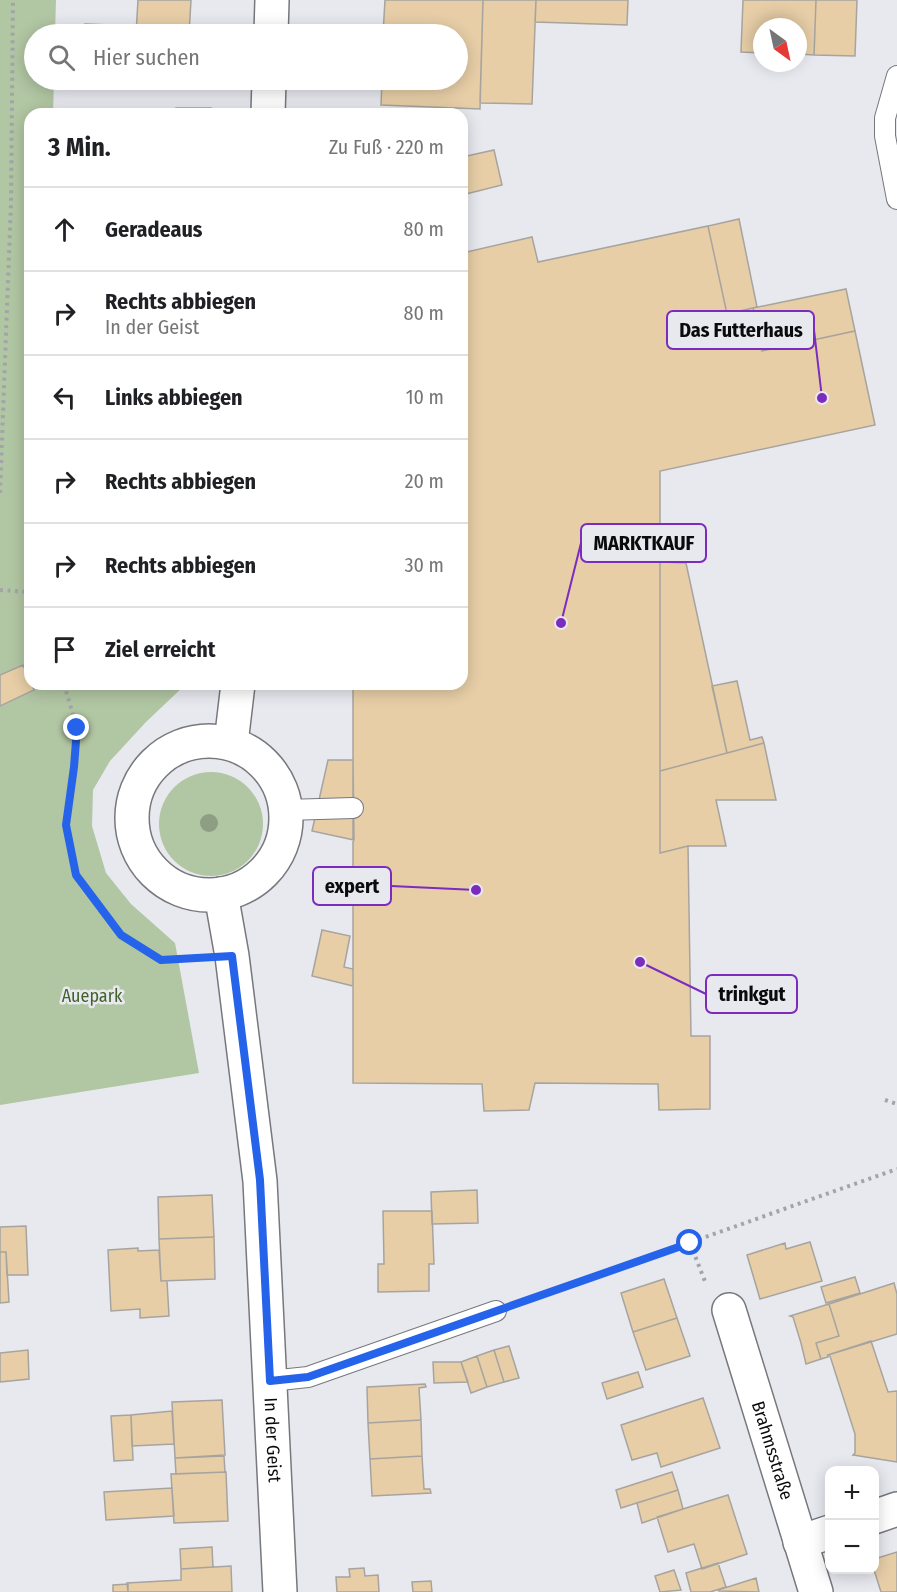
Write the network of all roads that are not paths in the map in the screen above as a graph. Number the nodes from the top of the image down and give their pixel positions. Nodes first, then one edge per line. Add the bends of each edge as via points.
1 (272, 0) edge
2 (271, 24) edge
3 (897, 76) edge
4 (269, 90) edge
5 (268, 108) edge
6 (897, 200) edge
7 (237, 690) edge
8 (231, 743) junction
9 (354, 808) dead end
10 (286, 810) junction
11 (221, 894) junction
12 (729, 1310) road end
13 (496, 1311) road end
14 (270, 1381) junction
15 (897, 1509) edge
16 (879, 1515) edge
17 (815, 1537) edge
18 (280, 1592) edge
19 (816, 1592) edge

1 - 2 main road
3 - 6 lane via 885,118 885,136
4 - 5 main road
7 - 8 main road
8 - 10 main road via 252,753 269,768 281,788
8 - 11 main road via 188,742 169,751 152,764 132,802 135,844 160,879 179,890
9 - 10 lane
10 - 11 main road via 285,833 277,855 263,874 244,887
11 - 14 main road, In der Geist via 260,1180
12 - 17 main road, Brahmsstraße
13 - 14 lane via 308,1377
14 - 18 main road, In der Geist
15 - 16 main road
17 - 19 main road, Brahmsstraße

